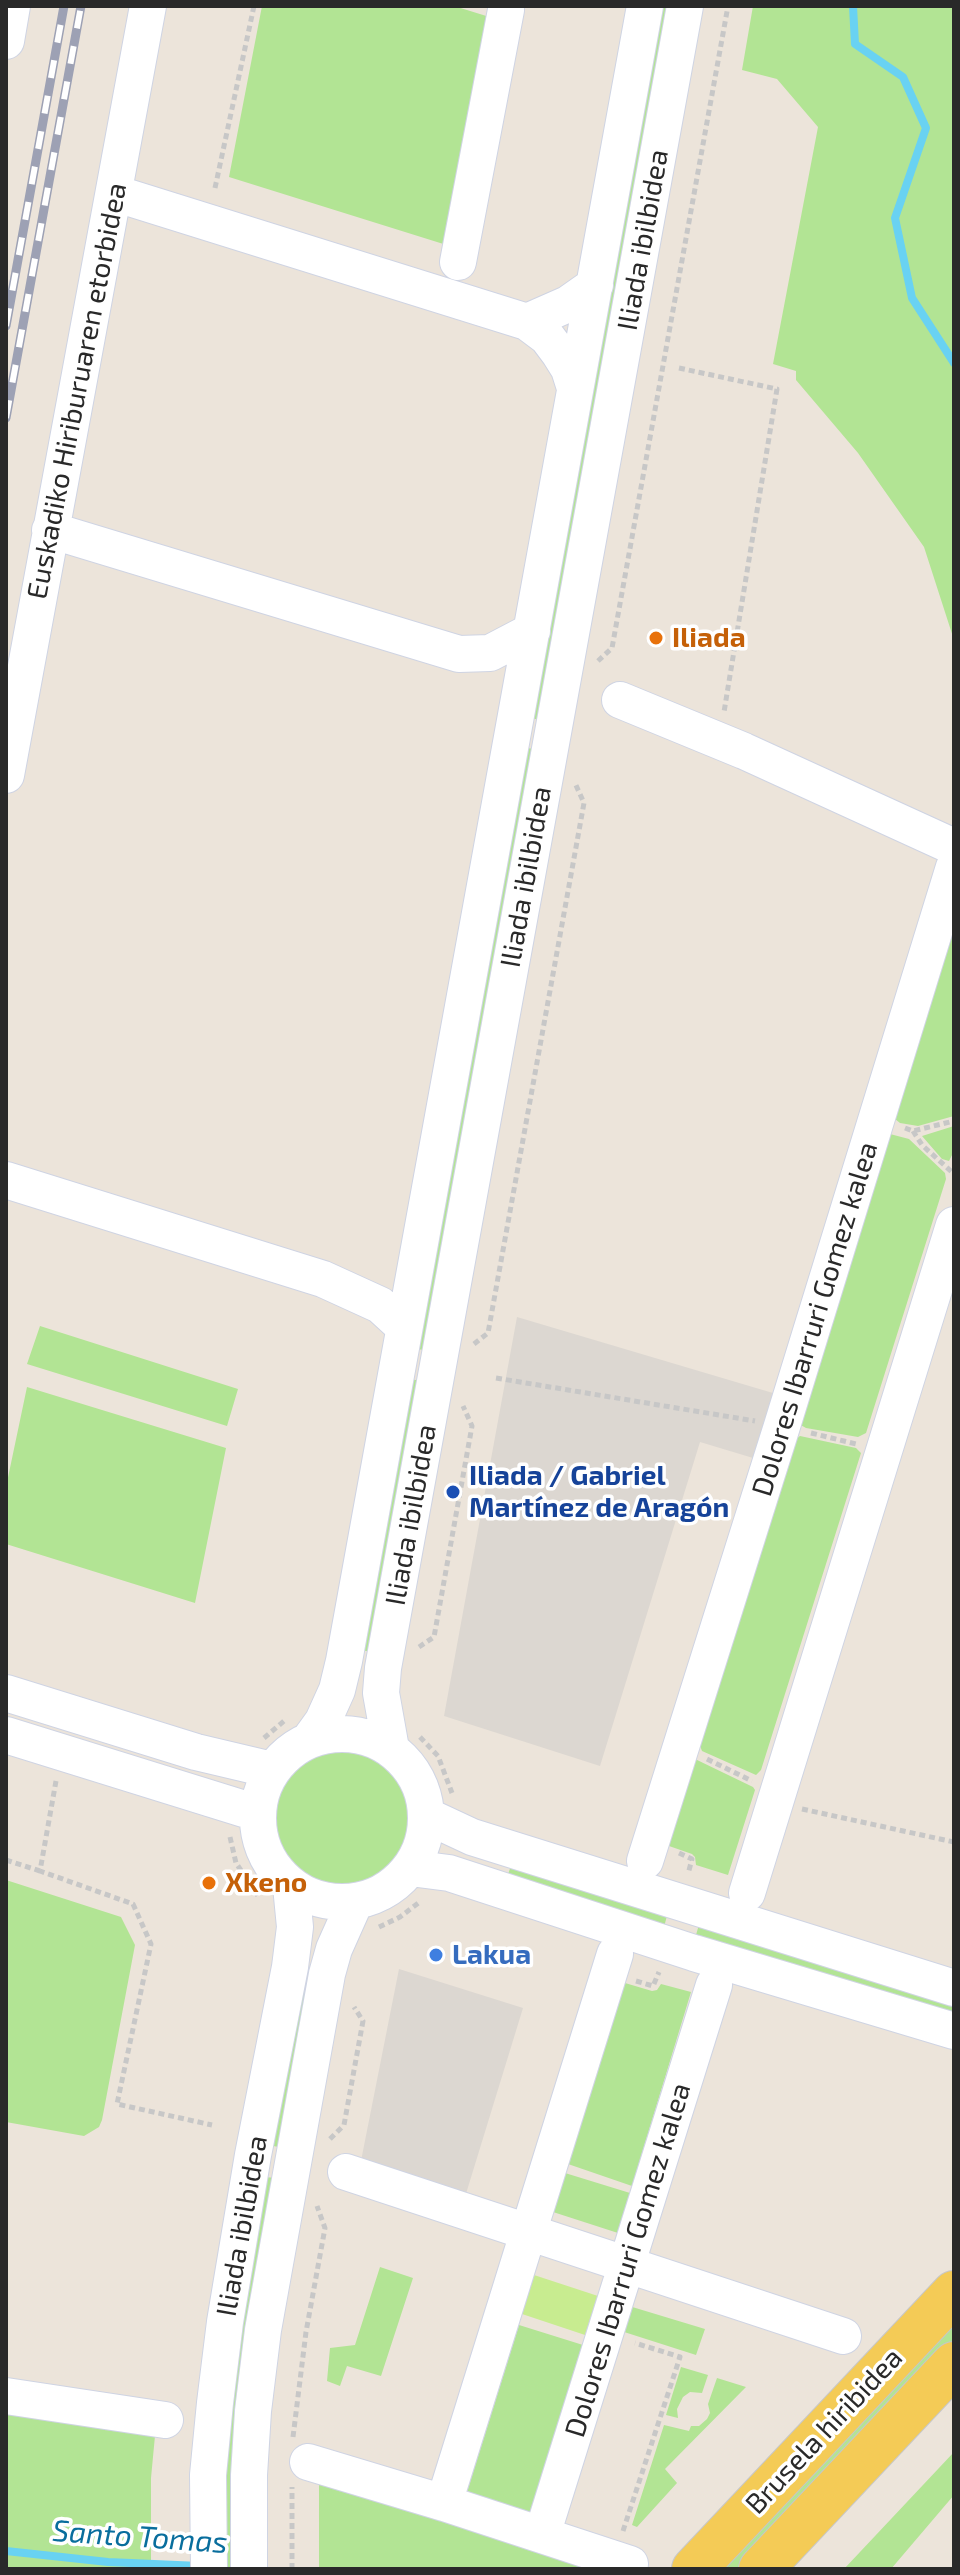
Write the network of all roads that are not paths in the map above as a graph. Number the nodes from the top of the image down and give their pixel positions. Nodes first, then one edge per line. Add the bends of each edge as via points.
1 (12, 6) edge
2 (148, 6) edge
3 (645, 6) edge
4 (685, 6) edge
5 (501, 7) edge
6 (6, 41) edge
7 (114, 193) junction
8 (458, 262) dead end
9 (595, 285) junction
10 (527, 322) junction
11 (575, 388) junction
12 (50, 530) junction
13 (532, 631) junction
14 (620, 700) dead end
15 (6, 775) edge
16 (954, 847) edge
17 (954, 867) edge
18 (6, 1180) edge
19 (954, 1225) edge
20 (404, 1327) junction
21 (6, 1693) edge
22 (6, 1735) edge
23 (310, 1739) junction
24 (403, 1741) junction
25 (272, 1770) junction
26 (257, 1813) junction
27 (442, 1823) junction
28 (645, 1861) dead end
29 (427, 1870) junction
30 (291, 1886) junction
31 (747, 1893) dead end
32 (367, 1914) junction
33 (615, 1954) dead end
34 (714, 1985) dead end
35 (954, 1988) edge
36 (954, 2031) edge
37 (346, 2172) dead end
38 (528, 2232) junction
39 (627, 2265) junction
40 (954, 2293) edge
41 (843, 2336) dead end
42 (954, 2364) edge
43 (6, 2396) edge
44 (165, 2420) dead end
45 (297, 2462) road end
46 (444, 2503) junction
47 (542, 2535) junction
48 (622, 2561) road end
49 (209, 2569) edge
50 (249, 2569) edge
51 (694, 2569) edge
52 (761, 2569) edge

1 - 6 street
2 - 7 street, Euskadiko Hiriburuaren etorbidea
3 - 9 street, Iliada ibilbidea
4 - 24 street, Iliada ibilbidea via 383,1668 381,1693
5 - 8 street
7 - 10 street
7 - 12 street, Euskadiko Hiriburuaren etorbidea
9 - 10 street
9 - 11 street, Iliada ibilbidea
10 - 11 street via 553,345
11 - 13 street, Iliada ibilbidea
12 - 13 street via 459,654 490,653
12 - 15 street, Euskadiko Hiriburuaren etorbidea
13 - 20 street, Iliada ibilbidea
14 - 16 street
17 - 28 street, Dolores Ibarruri Gomez kalea
18 - 20 street via 323,1279 380,1305
19 - 31 street
20 - 23 street, Iliada ibilbidea via 344,1661 337,1690
21 - 25 street
22 - 26 street
23 - 24 street via 360,1735
23 - 25 street
24 - 27 street via 406,1762
25 - 26 street
26 - 30 street via 265,1854
27 - 29 street via 422,1843
27 - 35 street
29 - 32 street via 386,1890
29 - 36 street
30 - 32 street
30 - 49 street, Iliada ibilbidea via 295,1927 290,1967 225,2322 208,2475
32 - 50 street, Iliada ibilbidea via 334,1949 327,1974 263,2330 249,2475
33 - 38 street
34 - 39 street, Dolores Ibarruri Gomez kalea
37 - 38 street
38 - 39 street
38 - 46 street
39 - 41 street
39 - 47 street, Dolores Ibarruri Gomez kalea
40 - 51 main road, Brusela hiribidea
42 - 52 main road, Brusela hiribidea
43 - 44 street
45 - 46 street
46 - 47 street
47 - 48 street

